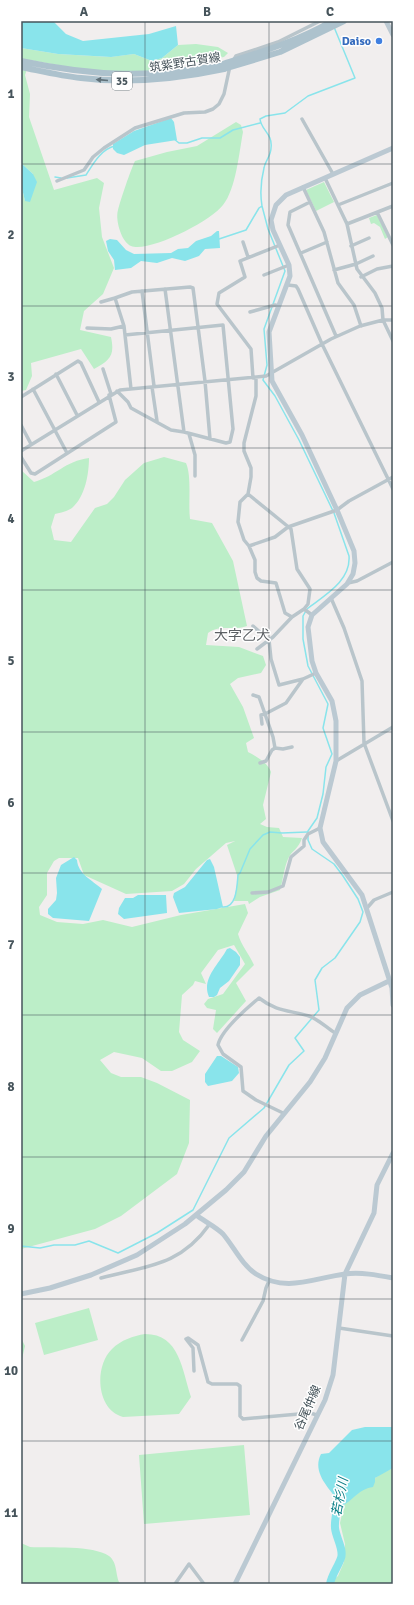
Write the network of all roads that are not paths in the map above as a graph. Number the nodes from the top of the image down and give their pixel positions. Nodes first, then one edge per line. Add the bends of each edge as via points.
1 (320, 21) edge
2 (332, 21) edge
3 (344, 21) edge
4 (386, 21) edge
5 (393, 34) edge
6 (21, 61) edge
7 (223, 66) junction
8 (21, 67) edge
9 (302, 119) dead end
10 (393, 148) edge
11 (333, 174) junction
12 (325, 178) junction
13 (57, 181) dead end
14 (393, 183) edge
15 (303, 187) junction
16 (310, 202) junction
17 (338, 204) junction
18 (393, 206) edge
19 (377, 212) junction
20 (347, 224) junction
21 (369, 238) dead end
22 (243, 242) dead end
23 (327, 242) junction
24 (280, 245) junction
25 (393, 245) edge
26 (351, 246) junction
27 (300, 253) junction
28 (374, 256) dead end
29 (248, 258) junction
30 (356, 264) junction
31 (289, 265) junction
32 (393, 266) edge
33 (334, 270) junction
34 (264, 275) dead end
35 (361, 277) junction
36 (288, 284) junction
37 (165, 289) junction
38 (142, 291) junction
39 (114, 298) junction
40 (101, 302) dead end
41 (278, 306) junction
42 (250, 312) dead end
43 (383, 320) junction
44 (393, 320) edge
45 (232, 324) junction
46 (223, 325) junction
47 (124, 326) junction
48 (361, 326) junction
49 (199, 327) junction
50 (87, 328) dead end
51 (170, 330) junction
52 (148, 332) junction
53 (125, 335) junction
54 (336, 336) junction
55 (393, 341) edge
56 (322, 344) junction
57 (103, 369) dead end
58 (271, 373) junction
59 (56, 374) junction
60 (228, 378) junction
61 (254, 378) junction
62 (205, 381) junction
63 (178, 384) junction
64 (153, 387) junction
65 (33, 389) junction
66 (131, 389) junction
67 (117, 391) junction
68 (110, 395) junction
69 (21, 396) edge
70 (99, 402) junction
71 (77, 416) junction
72 (157, 421) junction
73 (21, 425) edge
74 (54, 430) junction
75 (184, 432) junction
76 (189, 434) junction
77 (210, 439) junction
78 (31, 444) junction
79 (21, 451) edge
80 (67, 453) junction
81 (21, 457) edge
82 (196, 476) dead end
83 (393, 477) edge
84 (388, 480) junction
85 (393, 489) edge
86 (248, 494) junction
87 (335, 511) junction
88 (288, 527) junction
89 (249, 546) junction
90 (393, 562) edge
91 (347, 584) junction
92 (331, 598) junction
93 (307, 611) junction
94 (292, 617) junction
95 (253, 626) dead end
96 (269, 640) junction
97 (257, 649) dead end
98 (313, 674) junction
99 (303, 679) junction
100 (253, 695) dead end
101 (265, 714) junction
102 (262, 724) dead end
103 (393, 727) edge
104 (364, 744) junction
105 (292, 747) dead end
106 (275, 748) junction
107 (336, 761) junction
108 (260, 763) dead end
109 (393, 821) edge
110 (320, 828) junction
111 (393, 892) edge
112 (252, 893) dead end
113 (367, 908) junction
114 (391, 980) edge
115 (393, 1005) edge
116 (335, 1033) junction
117 (283, 1113) junction
118 (393, 1153) edge
119 (196, 1216) junction
120 (209, 1225) junction
121 (345, 1274) junction
122 (101, 1278) dead end
123 (393, 1278) edge
124 (270, 1281) junction
125 (21, 1294) edge
126 (339, 1328) junction
127 (393, 1336) edge
128 (242, 1340) dead end
129 (194, 1371) dead end
130 (318, 1414) junction
131 (175, 1584) edge
132 (204, 1584) edge
133 (235, 1584) edge

1 - 13 street via 278,42 236,56 231,64 224,94 213,109 184,113 135,128 93,157 84,170
2 - 7 main road, 筑紫野古賀線 / 35, bridge via 278,47
3 - 7 main road, 筑紫野古賀線 / 35, bridge via 280,52
4 - 5 street
6 - 7 main road, 筑紫野古賀線 / 35 via 80,72 109,74 163,74
7 -> 8 main road, 筑紫野古賀線 / 35 via 188,76 136,81 80,78
9 - 11 street
10 - 11 street
11 - 12 street
12 - 15 street
12 - 17 street
14 - 17 street
15 - 16 street
15 - 24 street via 286,195 276,205 271,220
16 - 23 street
16 - 27 street via 293,209 288,216 288,225
17 - 20 street
18 - 19 street
19 - 20 street
19 - 25 street
20 - 26 street
21 - 26 street
22 - 29 street
23 - 27 street
23 - 33 street
24 - 29 street
24 - 31 street
26 - 30 street
27 - 54 street
28 - 30 street
29 - 45 street via 240,261 245,276 219,293 217,304
30 - 33 street
30 - 35 street
31 - 34 street
31 - 36 street
32 - 35 street via 377,269
33 - 48 street via 338,283 354,305
35 - 43 street via 377,297
36 - 41 street
36 - 56 street via 298,289
37 - 38 street
37 - 49 street via 193,288
37 - 51 street
38 - 39 street
38 - 52 street
39 - 40 street
39 - 47 street
41 - 42 street
41 - 58 street via 269,332
43 - 44 street
43 - 48 street
43 - 55 street
45 - 46 street
45 - 61 street via 251,348
46 - 49 street
46 - 60 street
47 - 50 street via 111,329
47 - 53 street
48 - 54 street
49 - 51 street
49 - 62 street
51 - 52 street
51 - 63 street
52 - 53 street
52 - 64 street
53 - 66 street
54 - 56 street
56 - 58 street
56 - 84 street
57 - 68 street
58 - 61 street
58 - 87 street via 274,386 302,435
59 - 65 street
59 - 70 street via 78,361
59 - 71 street
60 - 61 street
60 - 62 street
60 - 77 street via 233,429 230,442
61 - 86 street via 256,396 244,443 244,451 251,468
62 - 63 street
62 - 77 street
63 - 64 street
63 - 75 street
64 - 66 street
64 - 72 street
65 - 69 street
65 - 74 street
66 - 67 street
67 - 68 street
67 - 72 street via 131,408
68 - 70 street
68 - 80 street via 116,422
70 - 71 street
71 - 74 street
72 - 75 street via 171,430
73 - 78 street
74 - 78 street
74 - 80 street
75 - 76 street
76 - 77 street
76 - 82 street via 196,455
78 - 79 street
80 - 81 street via 35,474 31,473
83 - 84 street
84 - 85 street
84 - 87 street via 348,501
86 - 88 street
86 - 89 street via 240,502 238,522 244,540
87 - 88 street
87 - 91 street via 354,551 353,574
88 - 89 street via 275,537
88 - 93 street via 293,536 298,569 310,589
89 - 94 street via 255,560 257,578 276,583 283,610
90 - 91 street
91 - 92 street
92 - 93 street
92 - 104 street via 362,682
93 - 94 street
93 - 98 street
94 - 96 street
95 - 96 street
96 - 97 street
96 - 99 street via 272,664 279,685
98 - 99 street
98 - 107 street via 328,692 335,711
99 - 101 street via 289,700
100 - 101 street via 259,698
101 - 102 street via 261,715
101 - 106 street
103 - 104 street
104 - 107 street
104 - 109 street
105 - 106 street
106 - 108 street via 266,761
107 - 110 street
110 - 112 street via 308,834 304,846 291,857 283,886 268,892
110 - 113 street via 323,842 356,886
111 - 113 street via 374,900
113 - 114 street
114 - 115 street
114 - 116 street via 353,1001
116 - 117 street via 321,1065
116 - 117 street via 310,1016 293,1014 268,1005 259,998 247,1007 220,1038 220,1050 241,1067 243,1091
117 - 119 street via 244,1172
118 - 121 street, 谷尾仲線 via 377,1185 374,1213
119 - 120 street
119 - 125 street via 137,1255 91,1275
120 - 122 street via 199,1240 179,1255 158,1264
120 - 124 street via 222,1233 255,1273
121 - 123 street
121 - 124 street via 298,1284
121 - 126 street, 谷尾仲線
124 - 128 street via 263,1301
126 - 127 street
126 - 130 street, 谷尾仲線 via 333,1375
129 - 130 street via 193,1348 186,1338 198,1344 208,1382 240,1386 240,1416 243,1418
130 - 133 street, 谷尾仲線
131 - 132 street via 189,1564

